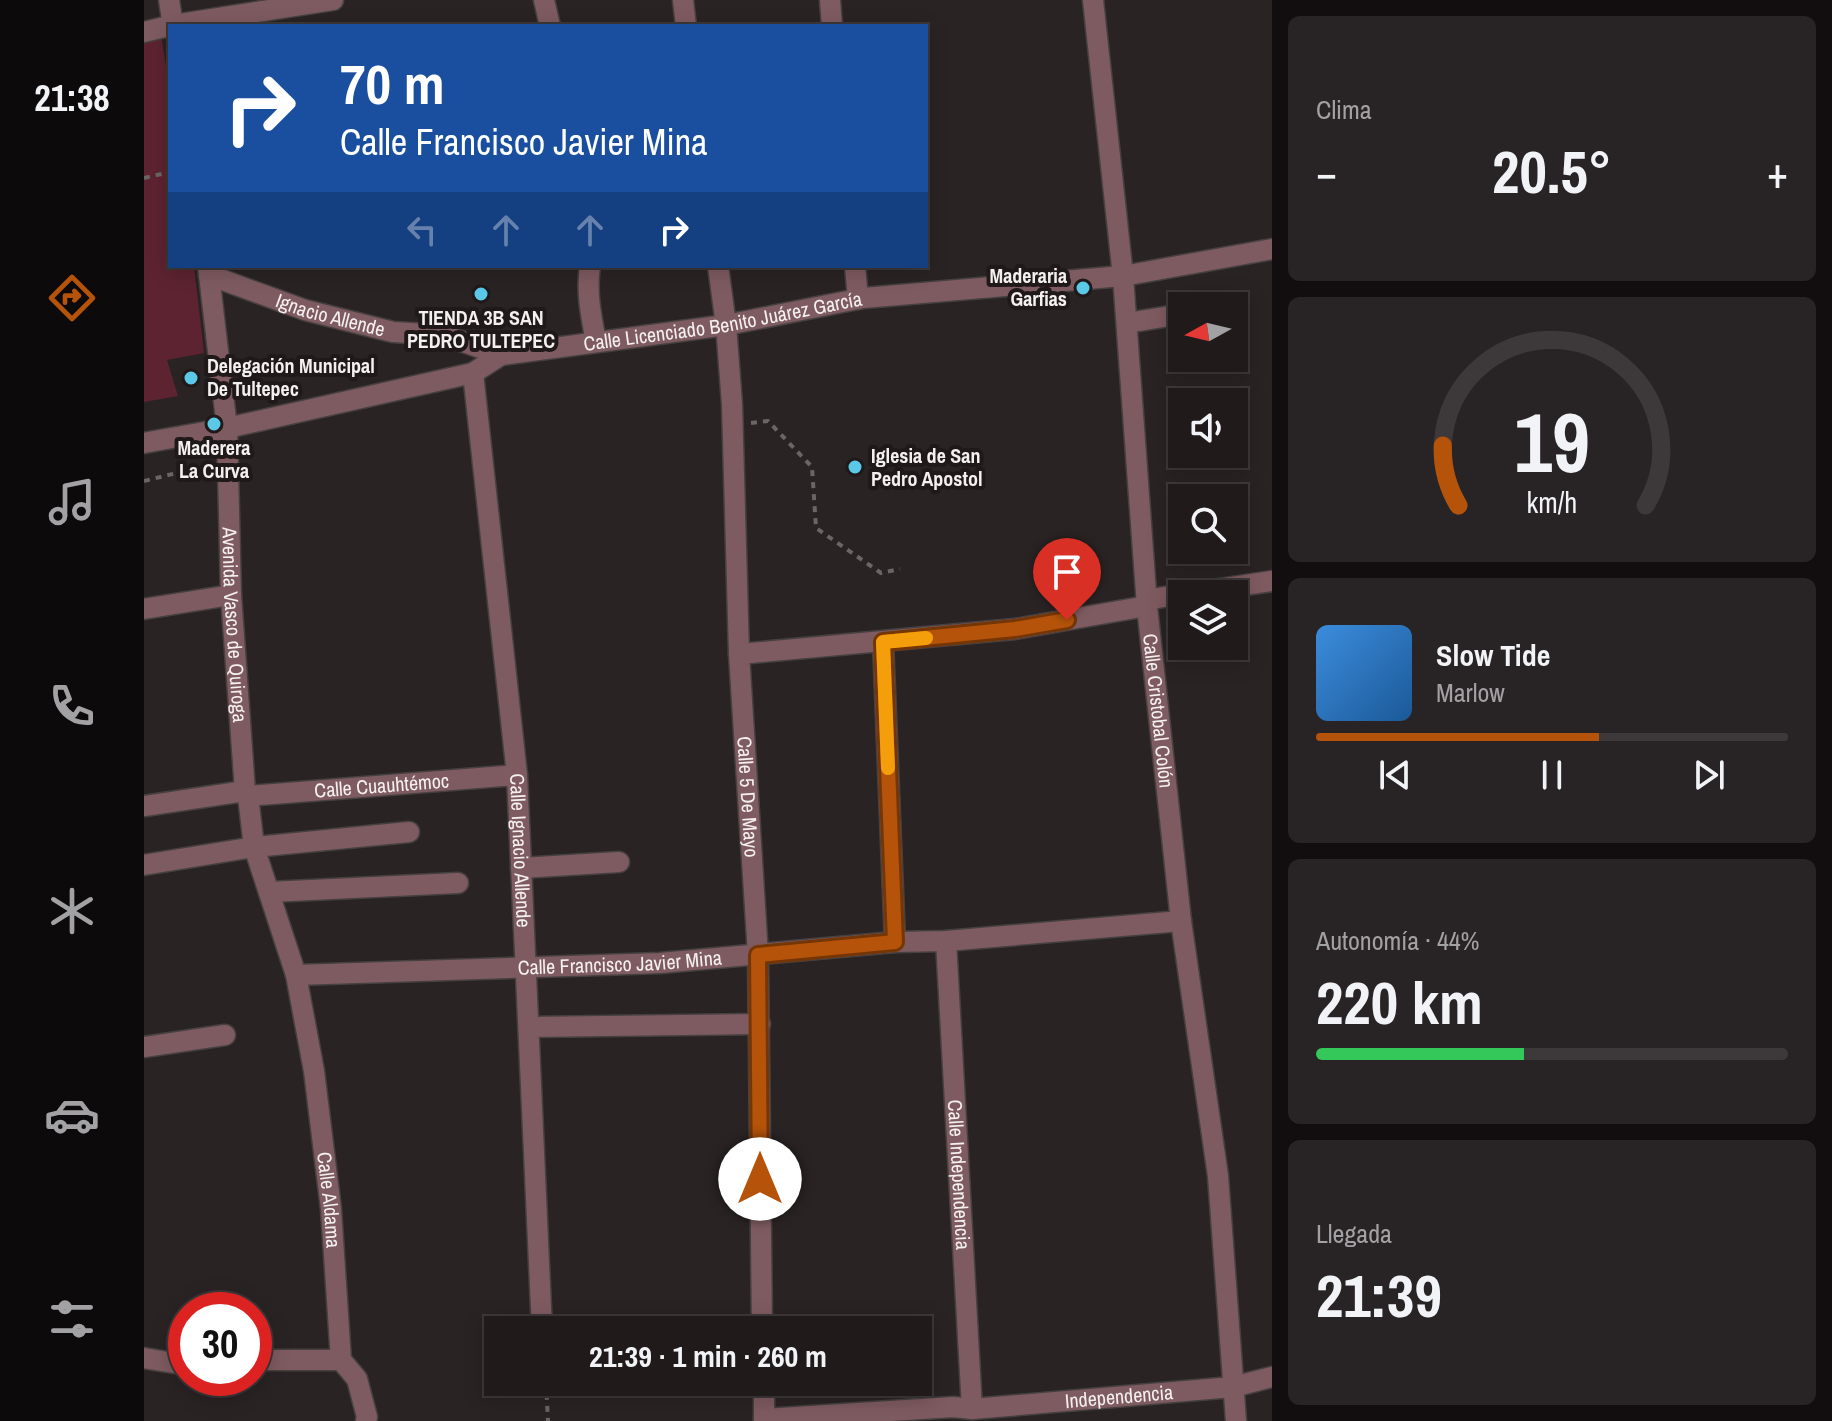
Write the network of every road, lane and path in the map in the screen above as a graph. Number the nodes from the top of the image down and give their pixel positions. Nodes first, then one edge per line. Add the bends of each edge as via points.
1 (169, 0) edge
2 (333, 0) edge
3 (544, 0) edge
4 (683, 0) edge
5 (830, 0) edge
6 (1093, 0) edge
7 (173, 24) edge
8 (185, 24) edge
9 (550, 24) edge
10 (686, 24) edge
11 (832, 24) edge
12 (168, 27) edge
13 (144, 32) edge
14 (168, 172) edge
15 (144, 178) edge
16 (1272, 249) edge
17 (589, 268) edge
18 (718, 268) edge
19 (855, 268) edge
20 (209, 270) edge
21 (1123, 276) junction
22 (858, 299) junction
23 (1168, 316) edge
24 (1127, 323) junction
25 (726, 325) junction
26 (596, 342) junction
27 (501, 355) junction
28 (473, 373) junction
29 (732, 424) junction
30 (227, 428) junction
31 (144, 443) edge
32 (201, 467) dead end
33 (144, 481) edge
34 (900, 569) dead end
35 (1272, 581) edge
36 (1248, 585) edge
37 (231, 595) junction
38 (1168, 598) edge
39 (1146, 603) junction
40 (144, 609) edge
41 (883, 642) junction
42 (739, 654) junction
43 (517, 775) junction
44 (247, 793) junction
45 (144, 806) edge
46 (409, 832) dead end
47 (254, 847) junction
48 (619, 862) dead end
49 (144, 865) edge
50 (521, 868) junction
51 (458, 883) dead end
52 (269, 892) junction
53 (1181, 921) junction
54 (946, 941) junction
55 (895, 942) junction
56 (758, 955) junction
57 (525, 969) junction
58 (296, 975) junction
59 (760, 1024) junction
60 (529, 1027) junction
61 (225, 1035) dead end
62 (144, 1047) edge
63 (541, 1316) edge
64 (762, 1316) edge
65 (144, 1358) edge
66 (272, 1360) edge
67 (341, 1360) junction
68 (168, 1362) edge
69 (1272, 1377) edge
70 (1233, 1387) junction
71 (547, 1396) edge
72 (764, 1396) edge
73 (960, 1412) edge
74 (764, 1420) edge
75 (366, 1421) edge
76 (548, 1421) edge
77 (1236, 1421) edge

1 - 7 street
2 - 8 street
3 - 9 street
4 - 10 street
5 - 11 street
6 - 21 street, Calle Cristobal Colón
12 - 13 street
14 - 15 path
16 - 21 street, Calle Licenciado Benito Juárez García
17 - 26 street
18 - 25 street, Calle 5 De Mayo
19 - 22 street
20 - 27 street, Ignacio Allende via 305,310 393,332 443,335
20 - 30 street, Avenida Vasco de Quiroga
21 - 22 street, Calle Licenciado Benito Juárez García
21 - 24 street, Calle Cristobal Colón
22 - 25 street, Calle Licenciado Benito Juárez García
23 - 24 street
24 - 39 street, Calle Cristobal Colón
25 - 26 street, Calle Licenciado Benito Juárez García
25 - 29 street, Calle 5 De Mayo
26 - 27 street, Calle Licenciado Benito Juárez García
27 - 28 street, Calle Licenciado Benito Juárez García
28 - 30 street, Calle Licenciado Benito Juárez García
28 - 43 street, Calle Ignacio Allende
29 - 34 path via 768,421 812,467 816,528 881,573
29 - 42 street, Calle 5 De Mayo
30 - 31 street, Calle Licenciado Benito Juárez García
30 - 37 street, Avenida Vasco de Quiroga
32 - 33 path
35 - 36 street
37 - 40 street
37 - 44 street, Avenida Vasco de Quiroga
38 - 39 street
39 - 41 street via 1015,629
39 - 53 street, Calle Cristobal Colón
41 - 42 street
41 - 55 street
42 - 56 street, Calle 5 De Mayo
43 - 44 street, Calle Cuauhtémoc
43 - 50 street, Calle Ignacio Allende
44 - 45 street
44 - 47 street, Avenida Vasco de Quiroga
46 - 47 street
47 - 49 street
47 - 52 street, Avenida Vasco de Quiroga
48 - 50 street
50 - 57 street, Calle Ignacio Allende
51 - 52 street
52 - 58 street, Avenida Vasco de Quiroga
53 - 54 street, Calle Francisco Javier Mina
53 - 70 street, Calle Cristobal Colón via 1218,1176
54 - 55 street, Calle Francisco Javier Mina
54 - 73 street, Calle Independencia
55 - 56 street, Calle Francisco Javier Mina
56 - 57 street, Calle Francisco Javier Mina
56 - 59 street, Calle 5 De Mayo
57 - 58 street, Calle Francisco Javier Mina
57 - 60 street, Calle Ignacio Allende
58 - 67 street, Calle Aldama via 331,1209
59 - 60 street
59 - 64 street, Calle 5 De Mayo
60 - 63 street, Calle Ignacio Allende
61 - 62 street
65 - 68 street
66 - 67 street
67 - 75 street, Calle Aldama via 357,1379
69 - 70 street, Independencia
70 - 73 street, Independencia
70 - 77 street, Calle Cristobal Colón
71 - 76 path
72 - 74 street
73 - 74 street, Independencia

